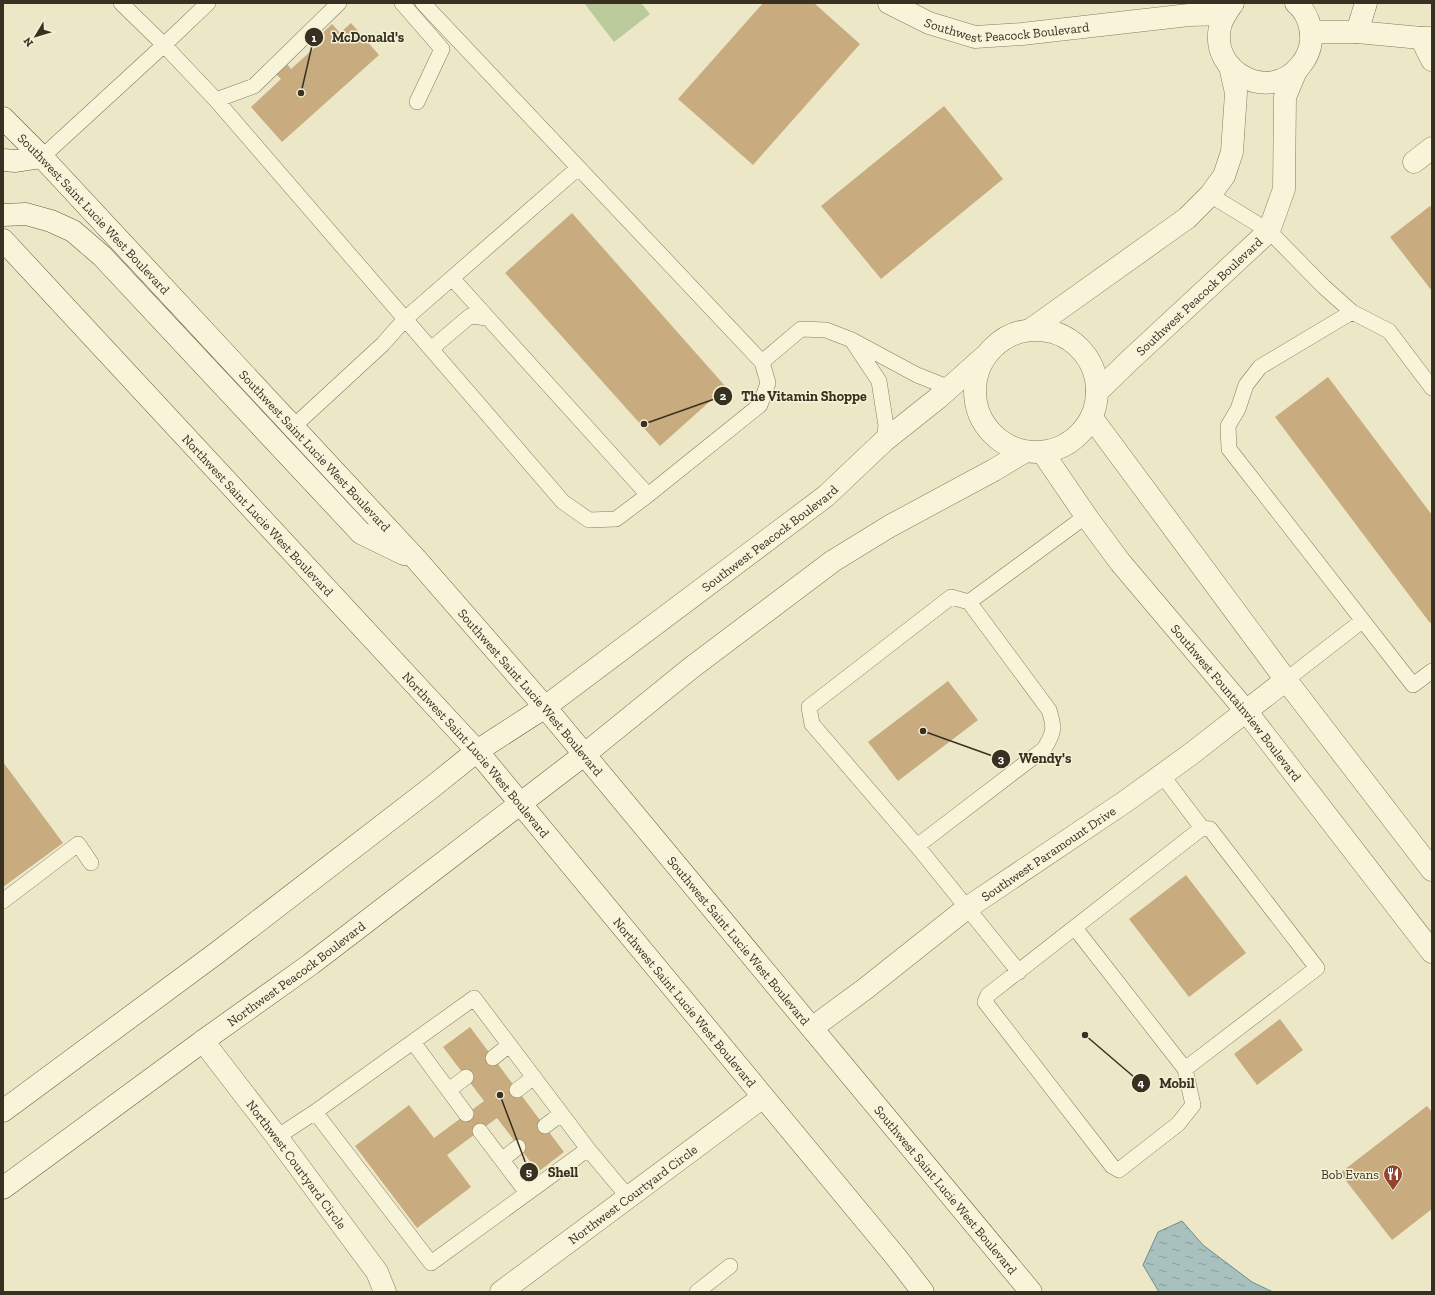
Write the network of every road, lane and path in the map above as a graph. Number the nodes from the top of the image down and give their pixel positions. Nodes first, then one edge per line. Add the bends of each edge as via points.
1 (121, 3) edge
2 (208, 3) edge
3 (339, 3) edge
4 (402, 3) edge
5 (423, 3) edge
6 (889, 3) edge
7 (1296, 3) edge
8 (1366, 3) edge
9 (1229, 9) edge
10 (1311, 32) junction
11 (1357, 32) junction
12 (1427, 38) edge
13 (164, 45) junction
14 (1432, 60) edge
15 (1230, 66) junction
16 (1296, 71) junction
17 (216, 100) junction
18 (417, 102) dead end
19 (3, 118) edge
20 (1432, 148) edge
21 (42, 157) junction
22 (3, 160) edge
23 (1414, 162) dead end
24 (578, 168) junction
25 (1210, 195) junction
26 (3, 216) edge
27 (1269, 231) junction
28 (3, 240) edge
29 (452, 278) junction
30 (1352, 312) junction
31 (488, 318) junction
32 (405, 319) junction
33 (1030, 330) junction
34 (852, 340) junction
35 (431, 349) junction
36 (984, 357) junction
37 (762, 362) junction
38 (950, 388) junction
39 (1432, 388) edge
40 (1097, 392) junction
41 (1092, 418) junction
42 (293, 427) junction
43 (884, 442) junction
44 (1034, 452) junction
45 (648, 494) junction
46 (1086, 516) junction
47 (416, 559) junction
48 (969, 602) junction
49 (1362, 621) junction
50 (1432, 671) edge
51 (1286, 680) junction
52 (545, 707) junction
53 (1246, 711) junction
54 (477, 751) junction
55 (585, 754) junction
56 (1162, 775) junction
57 (520, 803) junction
58 (1202, 828) junction
59 (917, 846) junction
60 (91, 863) dead end
61 (1432, 870) edge
62 (3, 901) edge
63 (967, 908) junction
64 (1075, 928) junction
65 (1432, 952) edge
66 (1019, 972) junction
67 (812, 1028) junction
68 (203, 1041) junction
69 (413, 1042) junction
70 (509, 1045) junction
71 (493, 1058) dead end
72 (1185, 1069) junction
73 (466, 1077) dead end
74 (534, 1077) junction
75 (449, 1090) junction
76 (517, 1090) dead end
77 (763, 1097) junction
78 (3, 1110) edge
79 (315, 1112) junction
80 (466, 1114) dead end
81 (561, 1114) junction
82 (545, 1126) dead end
83 (480, 1131) dead end
84 (277, 1137) junction
85 (518, 1147) dead end
86 (588, 1149) junction
87 (502, 1160) junction
88 (3, 1188) edge
89 (527, 1193) junction
90 (628, 1197) junction
91 (730, 1266) dead end
92 (386, 1292) edge
93 (501, 1292) edge
94 (697, 1292) edge
95 (923, 1292) edge
96 (1031, 1292) edge

1 - 13 lane
2 - 13 lane
3 - 17 lane via 254,86
4 - 18 lane via 442,49
5 - 24 lane
6 - 9 street, Southwest Peacock Boulevard via 929,23 975,37 1022,34
7 - 10 street via 1307,18
8 - 11 street
9 - 15 street via 1220,27 1219,41
10 - 11 street
10 - 16 street via 1306,60
11 - 12 street
12 - 14 street
13 - 17 lane
13 - 21 lane
15 - 16 street via 1241,76 1254,82 1284,80
15 - 25 street via 1236,93 1232,152 1224,176
16 - 27 street, Southwest Peacock Boulevard via 1285,97 1284,189
17 - 32 lane
19 - 21 street, Southwest Saint Lucie West Boulevard
20 - 23 street
21 - 22 street
21 - 42 street, Southwest Saint Lucie West Boulevard
24 - 29 lane
24 - 37 lane
25 - 27 lane
25 - 33 street via 1187,218
26 - 47 street via 26,214 73,231 102,256 361,533
27 - 30 lane
27 - 40 street, Southwest Peacock Boulevard
28 - 54 street, Northwest Saint Lucie West Boulevard
29 - 31 lane
29 - 32 lane
30 - 39 lane via 1389,331
30 - 49 lane via 1260,367 1246,385 1238,409 1228,426 1229,449
31 - 35 lane via 470,316
31 - 45 lane
32 - 35 lane
32 - 42 lane via 383,344
33 - 36 street via 1012,334 996,343
33 - 40 street via 1051,332 1074,344 1084,354 1094,372
34 - 37 lane via 826,330 801,329
34 - 38 lane via 917,375
34 - 43 lane via 879,381 886,426
35 - 45 lane via 563,502 589,520 616,518
36 - 38 street, Southwest Peacock Boulevard
36 - 44 street via 976,375 974,396 979,415 990,432 1005,445
37 - 45 lane via 768,383 760,405
38 - 43 street, Southwest Peacock Boulevard
40 - 41 street
41 - 44 street via 1080,435 1063,447
41 - 51 street
42 - 47 street, Southwest Saint Lucie West Boulevard
43 - 52 street, Southwest Peacock Boulevard via 826,496
44 - 46 street, Southwest Fountainview Boulevard
44 - 55 street via 994,470 890,526 834,561 691,668
46 - 48 lane
46 - 53 street, Southwest Fountainview Boulevard via 1120,562
47 - 52 street, Southwest Saint Lucie West Boulevard
48 - 59 lane via 1049,710 1054,724 1052,737 1044,749
48 - 59 lane via 951,598 809,707 812,724
49 - 50 lane via 1413,685
49 - 51 lane
51 - 53 street, Southwest Paramount Drive
51 - 61 street
52 - 54 street
52 - 55 street, Southwest Saint Lucie West Boulevard
53 - 56 street, Southwest Paramount Drive
53 - 65 street, Southwest Fountainview Boulevard
54 - 57 street, Northwest Saint Lucie West Boulevard
54 - 78 street via 218,952
55 - 57 street, Northwest Peacock Boulevard
55 - 67 street, Southwest Saint Lucie West Boulevard
56 - 58 lane
56 - 63 street, Southwest Paramount Drive
57 - 68 street, Northwest Peacock Boulevard via 311,964
57 - 77 street, Northwest Saint Lucie West Boulevard
58 - 64 lane
58 - 72 lane via 1210,829 1317,968
59 - 63 lane
60 - 62 lane via 78,844
63 - 66 lane
63 - 67 street, Southwest Paramount Drive via 866,989
64 - 66 lane
64 - 72 lane
66 - 72 lane via 988,995 985,1002 1112,1166 1119,1170 1178,1124 1193,1105
67 - 96 street, Southwest Saint Lucie West Boulevard
68 - 84 street, Northwest Courtyard Circle
68 - 88 street, Northwest Peacock Boulevard
69 - 70 lane via 474,998
69 - 75 lane
69 - 79 lane
70 - 71 lane
70 - 74 lane
73 - 75 lane
74 - 76 lane
74 - 81 lane
75 - 80 lane
77 - 90 street, Northwest Courtyard Circle
77 - 95 street, Northwest Saint Lucie West Boulevard
79 - 84 lane
79 - 89 lane via 431,1264
81 - 82 lane
81 - 86 lane
83 - 87 lane
84 - 92 street, Northwest Courtyard Circle via 377,1272
85 - 87 lane
86 - 89 lane
86 - 90 lane
87 - 89 lane
90 - 93 street, Northwest Courtyard Circle
91 - 94 lane

